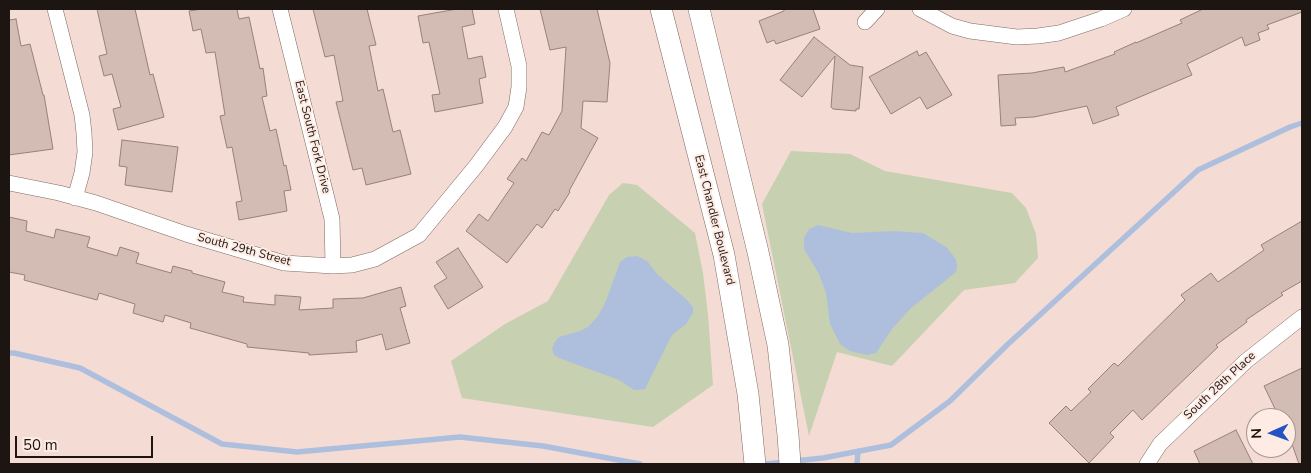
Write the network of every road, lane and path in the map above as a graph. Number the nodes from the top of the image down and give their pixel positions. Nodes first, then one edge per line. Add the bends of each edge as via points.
1 (55, 9) edge
2 (280, 9) edge
3 (506, 9) edge
4 (661, 9) edge
5 (698, 9) edge
6 (877, 9) edge
7 (920, 9) edge
8 (1122, 9) edge
9 (865, 22) dead end
10 (9, 183) edge
11 (75, 198) junction
12 (333, 266) junction
13 (1302, 318) edge
14 (1150, 463) edge
15 (755, 464) edge
16 (790, 464) edge

1 - 11 street via 84,133 85,152
2 - 12 street, East South Fork Drive via 332,219
3 - 12 street, South 29th Street via 519,66 519,88 516,107 505,127 419,235 375,259
4 - 15 main road, East Chandler Boulevard via 724,255 744,368
5 - 16 main road via 778,345
6 - 9 street
7 - 8 street via 952,26 970,31 1038,36 1080,27
10 - 11 street, South 29th Street
11 - 12 street, South 29th Street via 263,258
13 - 14 street, South 28th Place via 1246,361 1160,444

